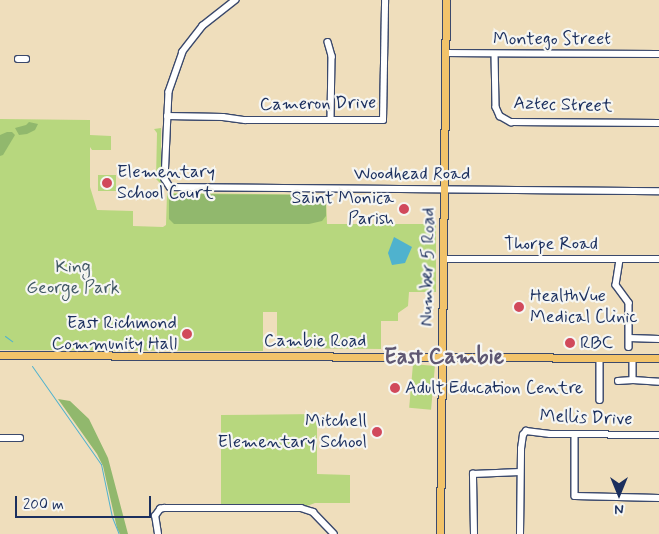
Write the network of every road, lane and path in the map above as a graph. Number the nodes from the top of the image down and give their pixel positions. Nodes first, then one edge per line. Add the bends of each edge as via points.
1 (236, 0) edge
2 (384, 0) edge
3 (446, 0) edge
4 (328, 42) dead end
5 (445, 53) junction
6 (495, 54) junction
7 (659, 54) edge
8 (18, 59) dead end
9 (26, 59) dead end
10 (166, 116) junction
11 (331, 120) junction
12 (659, 122) edge
13 (443, 189) junction
14 (659, 191) edge
15 (659, 258) edge
16 (443, 259) junction
17 (620, 260) junction
18 (629, 338) junction
19 (659, 339) edge
20 (629, 346) dead end
21 (0, 355) edge
22 (441, 356) junction
23 (600, 358) junction
24 (633, 358) junction
25 (659, 358) edge
26 (633, 380) junction
27 (618, 381) dead end
28 (659, 382) edge
29 (600, 400) dead end
30 (575, 434) junction
31 (659, 435) edge
32 (0, 438) edge
33 (20, 438) dead end
34 (520, 472) junction
35 (659, 498) edge
36 (158, 534) edge
37 (334, 534) edge
38 (440, 534) edge
39 (474, 534) edge
40 (520, 534) edge

1 - 10 street via 203,26 184,52 169,92
2 - 11 street, Cameron Drive via 383,120
3 - 5 main road, Number 5 Road
4 - 11 street via 332,56
5 - 6 street, Montego Street
5 - 13 main road, Number 5 Road
6 - 7 street, Montego Street
6 - 12 street, Aztec Street via 496,107 500,116 511,122
8 - 9 street
10 - 11 street, Cameron Drive
10 - 13 street, Woodhead Road via 167,184 175,188
13 - 14 street, Woodhead Road
13 - 16 main road, Number 5 Road
15 - 17 street, Thorpe Road
16 - 17 street, Thorpe Road
16 - 22 main road, Number 5 Road
17 - 18 street via 616,285 629,303
18 - 19 street
18 - 20 street
21 - 22 main road, Cambie Road
22 - 23 main road, Cambie Road
22 - 38 main road, Number 5 Road
23 - 24 main road, Cambie Road
23 - 29 street
24 - 25 main road, Cambie Road
24 - 26 street
26 - 27 street
26 - 28 street
30 - 31 street, Mellis Drive
30 - 34 street, Mellis Drive via 526,431
30 - 35 street via 575,496
32 - 33 street
34 - 39 street via 473,474
34 - 40 street, Mellis Drive
36 - 37 street via 155,516 164,508 301,508 313,512

